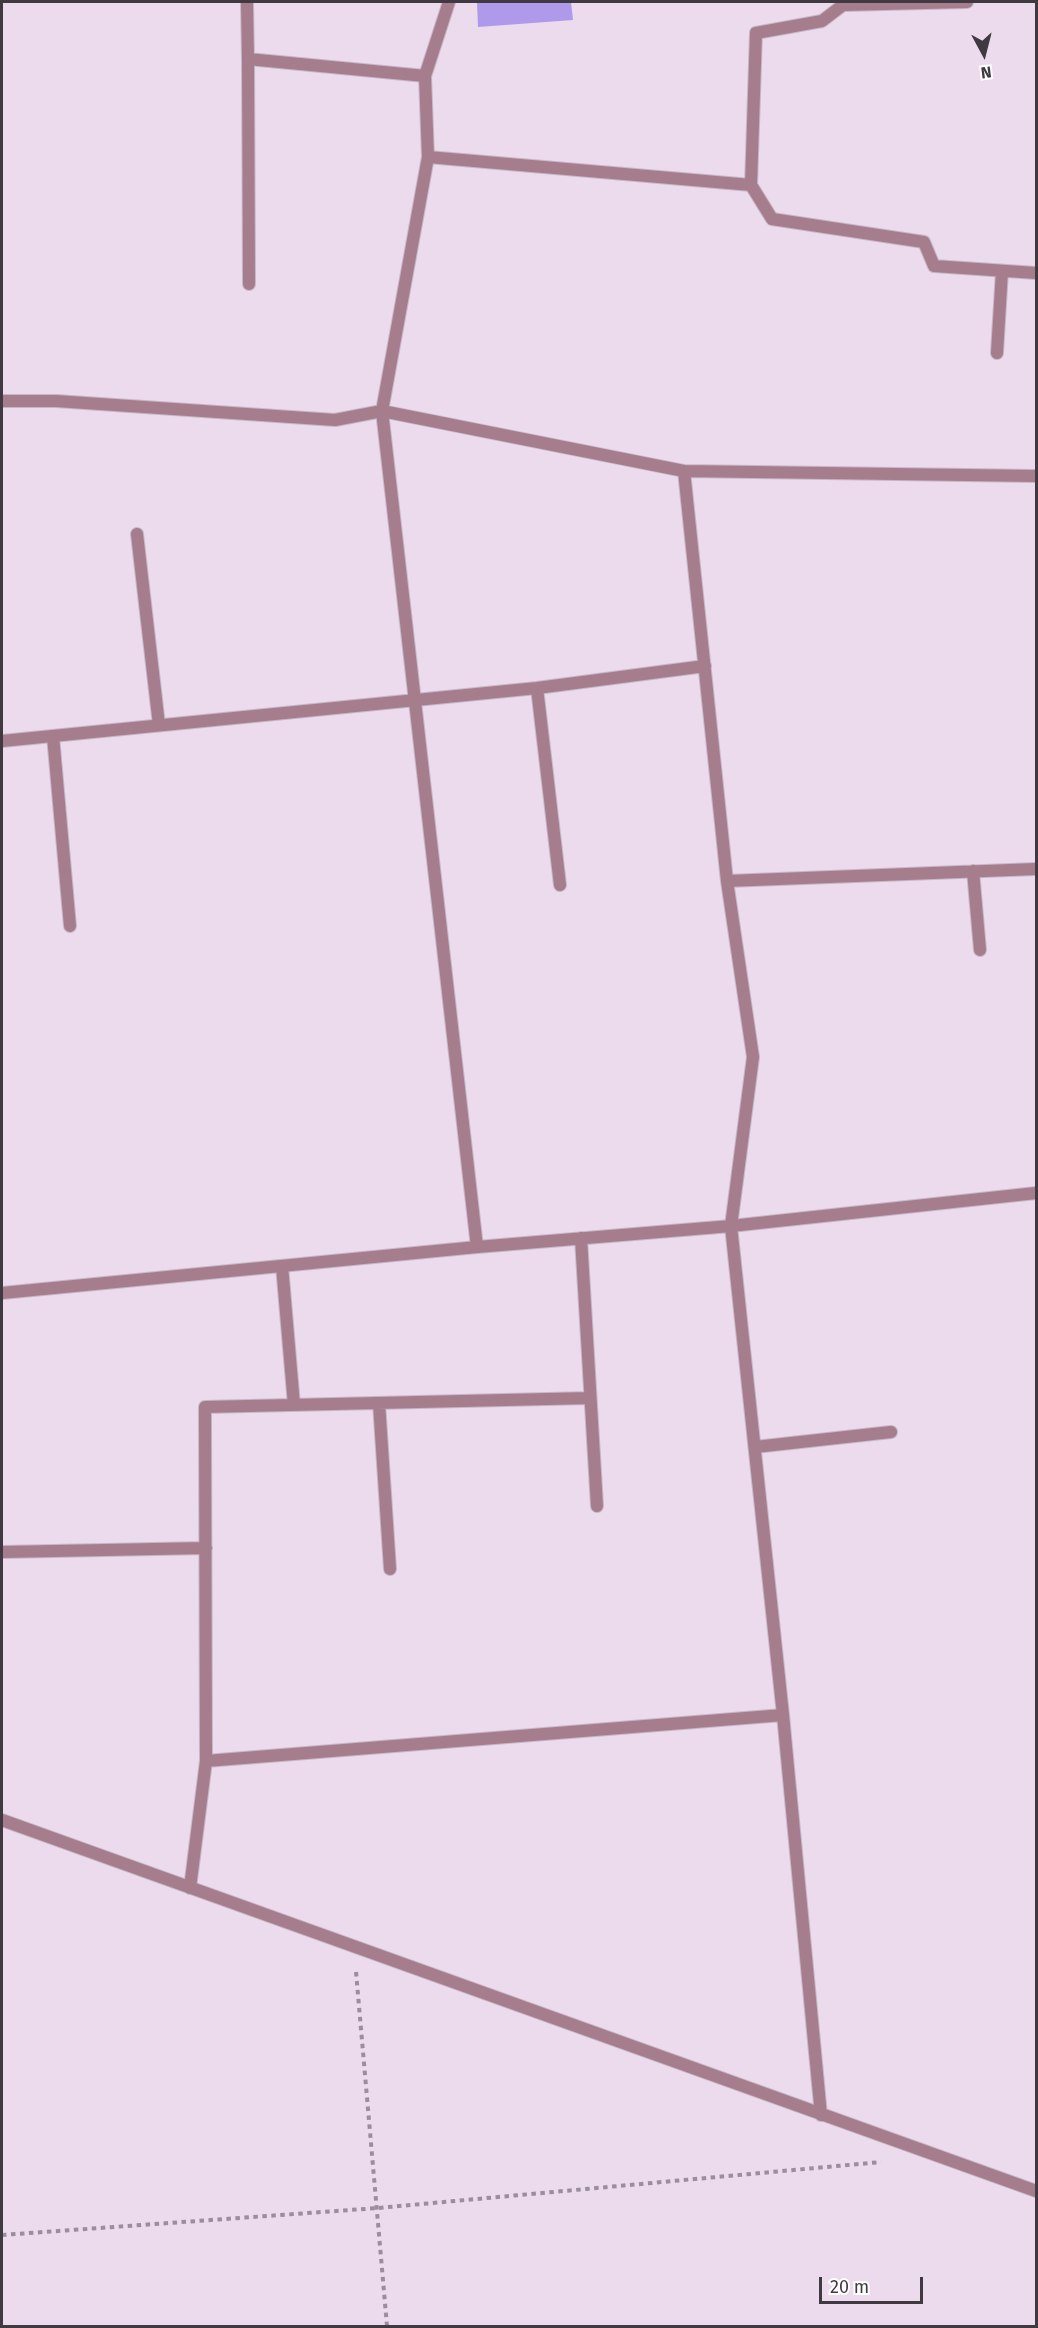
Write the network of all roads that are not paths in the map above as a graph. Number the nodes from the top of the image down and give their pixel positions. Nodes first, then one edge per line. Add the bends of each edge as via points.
1 (247, 2) edge
2 (449, 2) edge
3 (967, 2) edge
4 (842, 3) edge
5 (248, 59) junction
6 (425, 76) junction
7 (428, 158) junction
8 (751, 185) junction
9 (1002, 271) junction
10 (1036, 273) edge
11 (249, 284) dead end
12 (997, 353) dead end
13 (2, 401) edge
14 (382, 411) junction
15 (684, 471) junction
16 (1036, 476) edge
17 (137, 534) dead end
18 (705, 666) junction
19 (537, 688) junction
20 (415, 700) junction
21 (159, 725) junction
22 (53, 735) junction
23 (2, 741) edge
24 (1036, 869) edge
25 (973, 872) junction
26 (727, 881) junction
27 (560, 885) dead end
28 (70, 926) dead end
29 (980, 950) dead end
30 (1036, 1193) edge
31 (731, 1226) junction
32 (581, 1238) junction
33 (477, 1247) junction
34 (282, 1266) junction
35 (2, 1293) edge
36 (590, 1398) junction
37 (379, 1403) junction
38 (294, 1405) junction
39 (891, 1432) dead end
40 (755, 1447) junction
41 (597, 1506) dead end
42 (206, 1548) junction
43 (2, 1552) edge
44 (390, 1569) dead end
45 (783, 1715) junction
46 (206, 1761) junction
47 (2, 1820) edge
48 (190, 1888) junction
49 (821, 2115) junction
50 (1036, 2191) edge

1 - 5 street
2 - 6 street
3 - 4 street
4 - 8 street via 822,21 756,33
5 - 6 street
5 - 11 street
6 - 7 street
7 - 8 street
7 - 14 street
8 - 9 street via 772,219 924,242 934,266
9 - 10 street
9 - 12 street
13 - 14 street via 56,401 335,420
14 - 15 street
14 - 20 street
15 - 16 street
15 - 18 street
17 - 21 street
18 - 19 street
18 - 26 street
19 - 20 street
19 - 27 street
20 - 21 street
20 - 33 street
21 - 22 street
22 - 23 street
22 - 28 street
24 - 25 street
25 - 26 street
25 - 29 street
26 - 31 street via 753,1057
30 - 31 street
31 - 32 street
31 - 40 street
32 - 33 street
32 - 36 street
33 - 34 street
34 - 35 street
34 - 38 street
36 - 37 street
36 - 41 street
37 - 38 street
37 - 44 street
38 - 42 street via 205,1407
39 - 40 street
40 - 45 street
42 - 43 street
42 - 46 street
45 - 46 street
45 - 49 street
46 - 48 street
47 - 48 street
48 - 49 street
49 - 50 street

